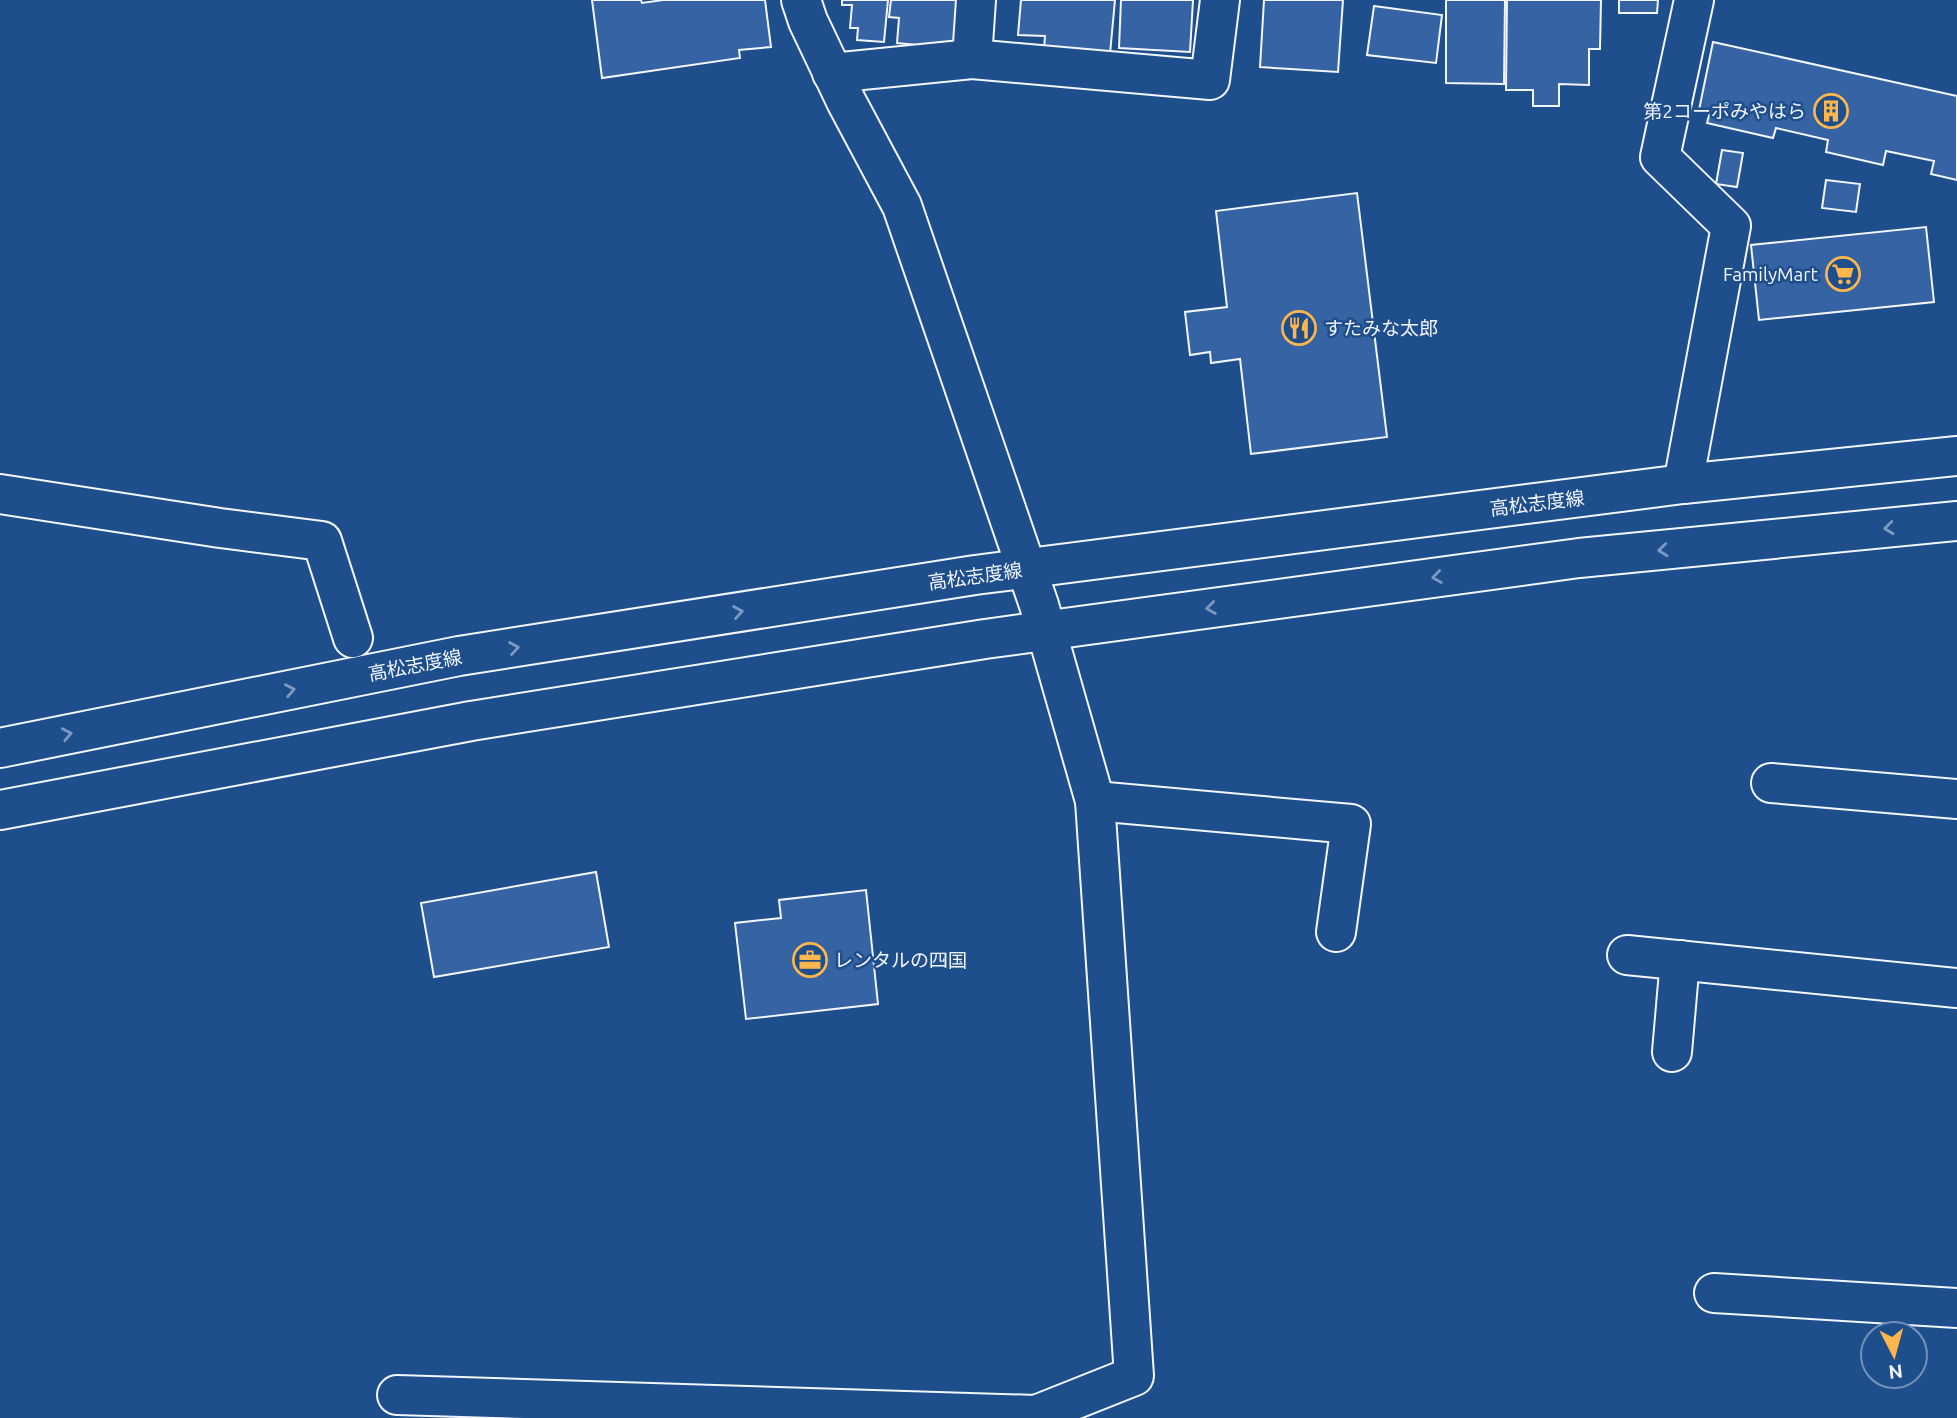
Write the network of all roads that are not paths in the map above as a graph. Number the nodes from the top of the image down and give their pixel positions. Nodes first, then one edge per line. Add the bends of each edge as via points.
1 (800, 0) edge
2 (976, 0) edge
3 (1220, 0) edge
4 (1694, 0) edge
5 (972, 59) junction
6 (832, 73) junction
7 (1957, 456) edge
8 (1683, 484) junction
9 (0, 494) edge
10 (1957, 521) edge
11 (1027, 568) junction
12 (1048, 630) junction
13 (353, 638) dead end
14 (0, 747) edge
15 (1771, 783) dead end
16 (1957, 799) edge
17 (1095, 801) junction
18 (0, 810) edge
19 (1336, 932) dead end
20 (1627, 954) dead end
21 (1680, 960) junction
22 (1957, 988) edge
23 (1672, 1052) dead end
24 (1714, 1293) dead end
25 (1957, 1308) edge
26 (397, 1395) dead end

1 - 6 street
2 - 5 street
3 - 5 street via 1210,80
4 - 8 street via 1660,157 1731,226
5 - 6 street
6 - 11 street via 902,206
7 - 8 street, 高松志度線
8 - 11 street, 高松志度線
9 - 13 street via 322,541
10 -> 12 street via 1578,558
11 - 12 street
14 -> 11 street, 高松志度線 via 459,656
12 - 17 street
12 - 18 street via 471,721
15 - 16 street
17 - 19 street via 1351,824
17 - 26 street via 1134,1376 1036,1416
20 - 21 street
21 - 22 street
21 - 23 street
24 - 25 street

